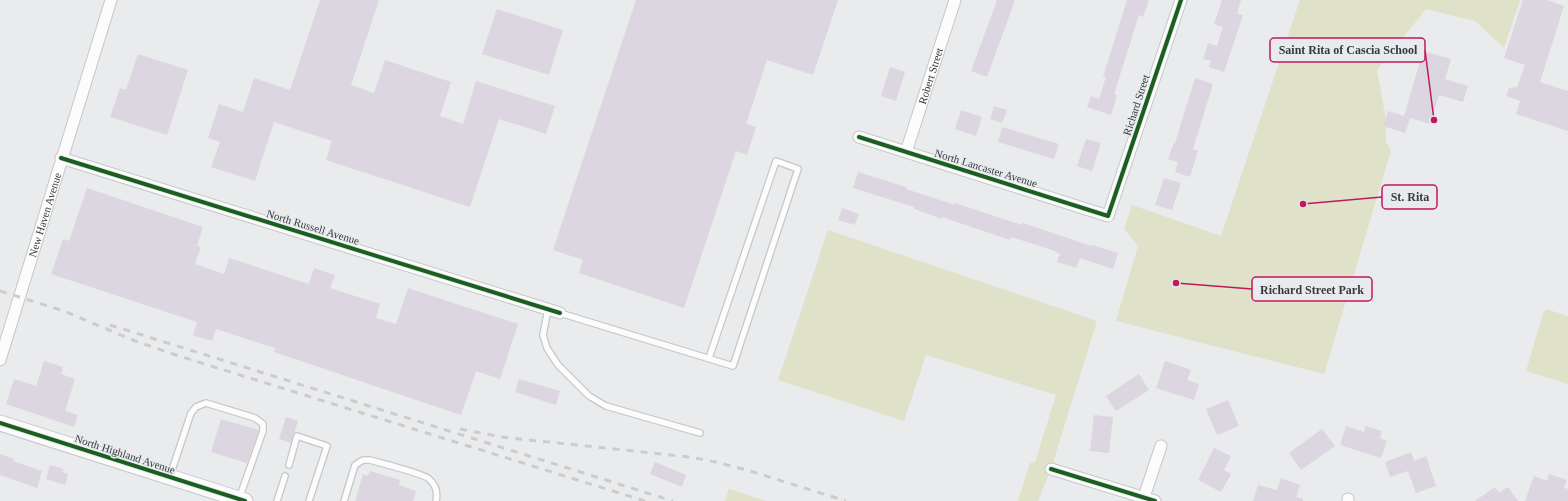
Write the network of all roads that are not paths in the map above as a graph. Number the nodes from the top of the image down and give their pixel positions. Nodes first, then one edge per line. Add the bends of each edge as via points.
1 (111, 0) edge
2 (955, 0) edge
3 (1180, 0) edge
4 (859, 137) dead end
5 (906, 152) junction
6 (61, 158) junction
7 (1108, 216) joint
8 (548, 309) junction
9 (560, 313) joint
10 (709, 358) junction
11 (0, 360) edge
12 (0, 423) edge
13 (700, 433) dead end
14 (1160, 446) dead end
15 (288, 464) dead end
16 (1051, 469) dead end
17 (285, 476) dead end
18 (169, 477) junction
19 (1144, 497) junction
20 (242, 500) edge
21 (277, 501) edge
22 (309, 501) edge
23 (344, 501) edge
24 (436, 501) edge
25 (1155, 501) edge

1 - 6 street, New Haven Avenue
2 - 5 street, Robert Street
3 - 7 street, Richard Street
4 - 5 street, North Lancaster Avenue
5 - 7 street, North Lancaster Avenue
6 - 8 street, North Russell Avenue
6 - 11 street, New Haven Avenue
8 - 9 street, North Russell Avenue
8 - 13 lane via 543,335 547,348 558,365 589,396 606,406
9 - 10 lane
10 - 10 lane via 733,366 798,168 776,161
12 - 18 street, North Highland Avenue
14 - 19 street
15 - 22 lane via 298,436 327,446
16 - 19 street
17 - 21 lane
18 - 20 street, North Highland Avenue
18 - 20 lane via 191,413 196,406 206,403 255,418 263,424 263,432
19 - 25 street
23 - 24 lane via 355,465 363,460 370,460 428,478 438,493

